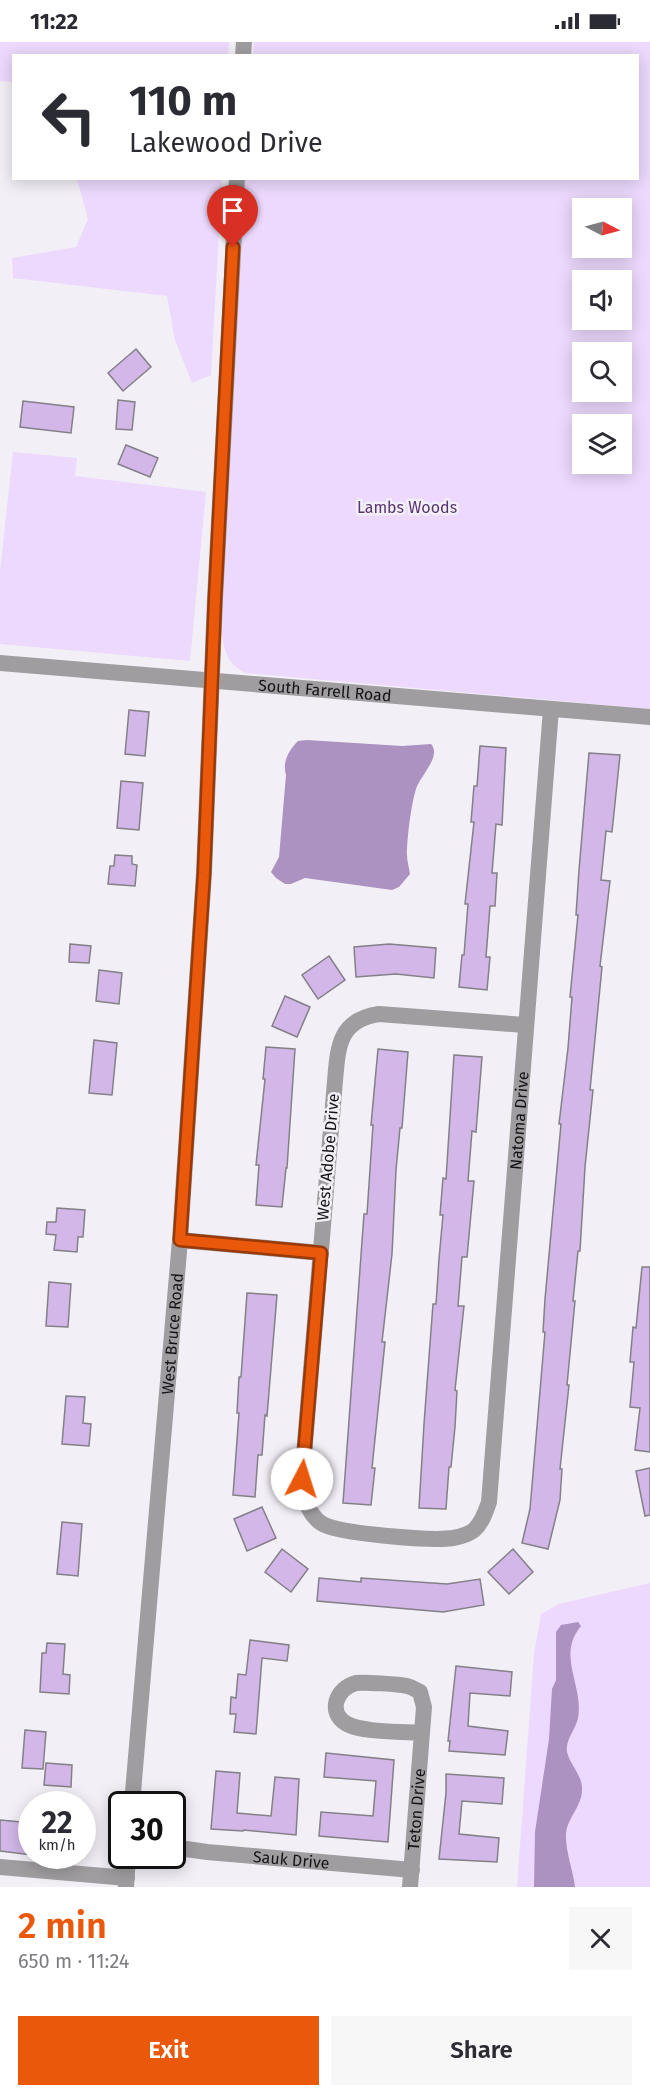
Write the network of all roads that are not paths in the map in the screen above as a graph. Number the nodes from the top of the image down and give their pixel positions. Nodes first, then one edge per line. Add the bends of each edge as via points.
1 (237, 180) edge
2 (0, 663) edge
3 (213, 681) junction
4 (551, 709) junction
5 (650, 717) edge
6 (525, 1025) junction
7 (180, 1240) junction
8 (321, 1253) junction
9 (474, 1530) joint
10 (422, 1732) junction
11 (133, 1791) edge
12 (186, 1849) edge
13 (0, 1867) edge
14 (412, 1869) junction
15 (126, 1882) edge
16 (410, 1887) edge

1 - 3 street, West Bruce Road
2 - 3 street, South Farrell Road
3 - 4 street, South Farrell Road
3 - 7 street, West Bruce Road
4 - 5 street, South Farrell Road
4 - 6 street, Natoma Drive
6 - 8 street, West Adobe Drive via 379,1014 366,1016 347,1030 338,1052
6 - 9 street, Natoma Drive via 489,1502
7 - 8 street
7 - 11 street, West Bruce Road
8 - 9 street, West Adobe Drive via 302,1479 302,1490 312,1514 329,1527 352,1532 439,1539
10 - 10 street, Teton Drive via 424,1707 420,1692 407,1686 357,1683 345,1687 337,1697 339,1717 347,1724
10 - 14 street, Teton Drive
12 - 14 street, Sauk Drive
13 - 15 street
14 - 16 street, Teton Drive

